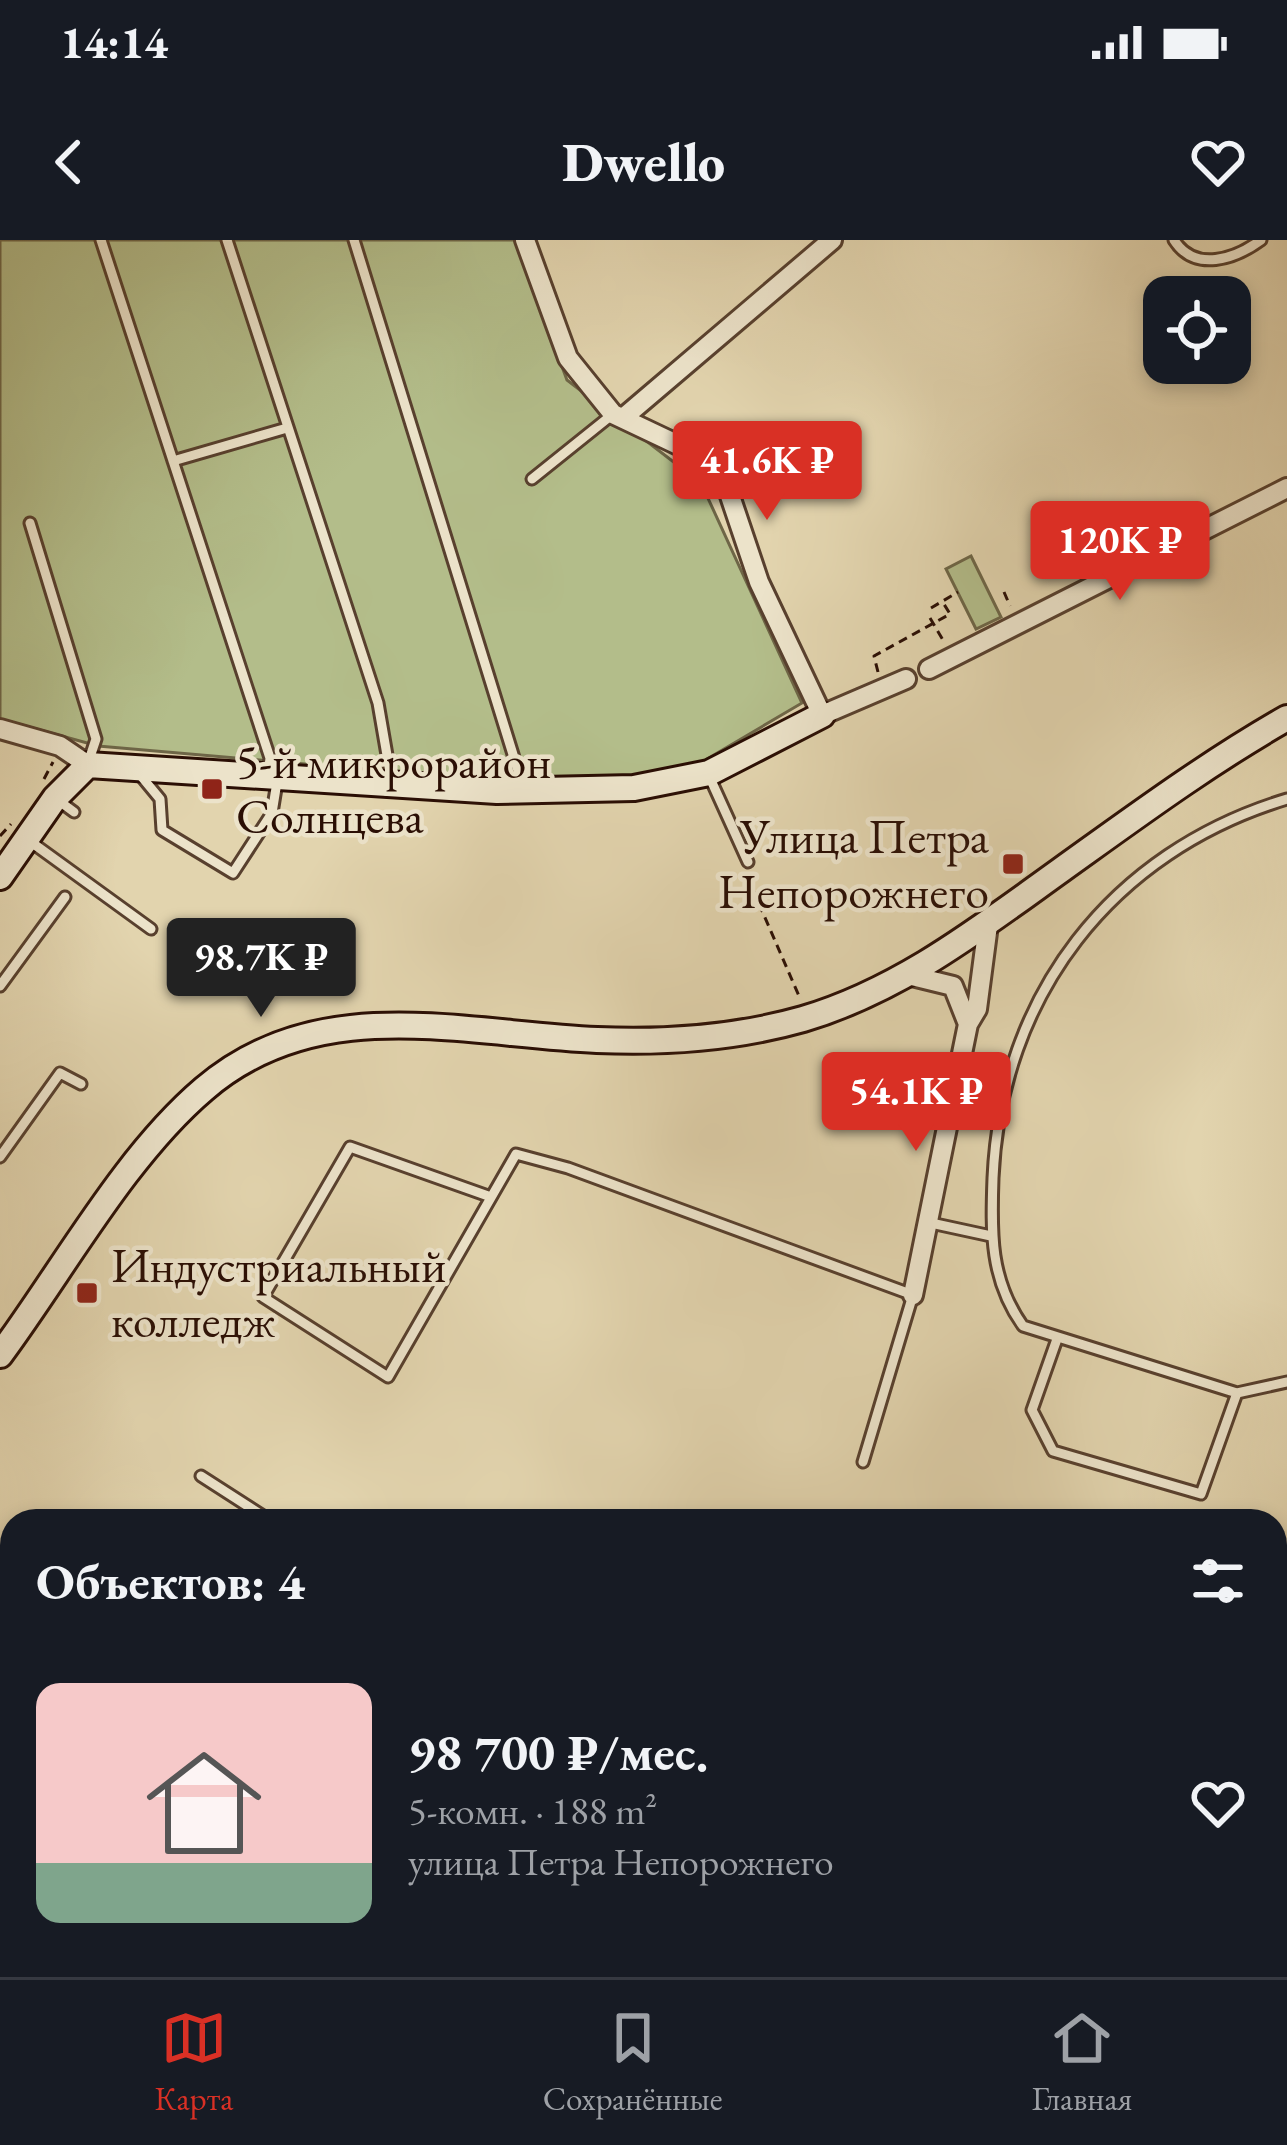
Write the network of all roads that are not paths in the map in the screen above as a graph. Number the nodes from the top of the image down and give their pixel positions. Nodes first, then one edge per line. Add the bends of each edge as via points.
1 (101, 240) edge
2 (227, 240) edge
3 (354, 240) edge
4 (525, 240) edge
5 (832, 240) edge
6 (1174, 240) edge
7 (1261, 240) edge
8 (618, 416) junction
9 (287, 428) junction
10 (173, 461) junction
11 (532, 479) dead end
12 (1287, 488) edge
13 (30, 523) dead end
14 (928, 669) dead end
15 (906, 679) dead end
16 (822, 716) junction
17 (1287, 718) edge
18 (0, 729) edge
19 (88, 765) junction
20 (131, 767) junction
21 (709, 773) junction
22 (273, 777) junction
23 (392, 784) junction
24 (524, 790) junction
25 (1287, 799) edge
26 (27, 839) junction
27 (748, 862) road end
28 (0, 877) edge
29 (65, 897) dead end
30 (988, 925) junction
31 (151, 929) dead end
32 (908, 975) junction
33 (0, 986) edge
34 (968, 1024) junction
35 (81, 1084) dead end
36 (0, 1157) edge
37 (491, 1197) junction
38 (931, 1223) junction
39 (991, 1236) junction
40 (913, 1294) junction
41 (1057, 1339) junction
42 (0, 1355) edge
43 (1287, 1382) edge
44 (1237, 1394) junction
45 (863, 1462) dead end
46 (201, 1476) dead end
47 (252, 1509) edge

1 - 10 lane
2 - 9 lane
3 - 24 lane
4 - 8 street via 568,358
5 - 8 street
6 - 7 lane via 1207,261
8 - 11 lane
8 - 16 street via 710,460
9 - 10 lane
9 - 23 lane via 378,704
10 - 22 lane
12 - 14 street
13 - 19 lane via 96,739
15 - 16 street
16 - 21 street
17 - 30 street
18 - 19 street via 60,746
19 - 20 street
19 - 26 street
20 - 22 street
20 - 22 lane via 160,799 162,830 233,873 272,813
21 - 24 street via 634,788
21 - 27 lane
22 - 23 street
23 - 24 street
25 - 39 lane via 1206,833 1147,871 1054,970 1020,1033 996,1120
26 - 28 street
26 - 31 lane
29 - 33 lane
30 - 32 street
30 - 34 street
32 - 34 street via 953,986
32 - 42 street via 804,1018 688,1041 354,1023 276,1046 205,1087 144,1154
34 - 38 street
35 - 36 lane via 60,1073
37 - 37 lane via 388,1377 263,1297 350,1147
37 - 40 lane via 516,1154
38 - 39 lane
38 - 40 street
39 - 41 lane via 1013,1312 1023,1326
40 - 45 lane
41 - 44 lane
41 - 44 lane via 1033,1409 1053,1451 1201,1494
43 - 44 lane
46 - 47 lane

